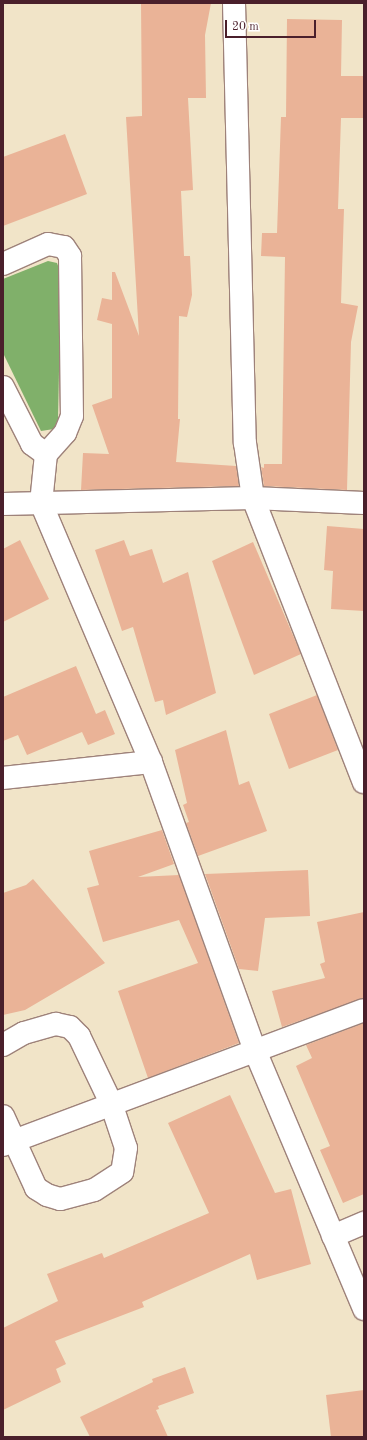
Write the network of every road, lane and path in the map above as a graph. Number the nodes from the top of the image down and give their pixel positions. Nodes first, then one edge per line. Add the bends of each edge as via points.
1 (234, 3) edge
2 (3, 264) edge
3 (3, 386) edge
4 (46, 454) junction
5 (253, 498) junction
6 (41, 503) junction
7 (364, 503) edge
8 (3, 504) edge
9 (151, 762) junction
10 (3, 778) edge
11 (364, 782) edge
12 (364, 1010) edge
13 (3, 1045) edge
14 (256, 1052) junction
15 (110, 1103) junction
16 (3, 1116) edge
17 (8, 1143) edge
18 (364, 1223) edge
19 (333, 1236) junction
20 (364, 1309) edge

1 - 5 street via 245,443
2 - 4 street via 48,244 64,247 70,256 72,416 65,433
3 - 4 street via 32,444
4 - 6 street
5 - 6 street
5 - 7 street
5 - 11 street
6 - 8 street
6 - 9 street
9 - 10 street
9 - 14 street
12 - 14 street
13 - 15 street via 24,1033 56,1024 70,1027 79,1036
14 - 15 street
14 - 19 street
15 - 17 street
15 - 17 street via 126,1148 126,1159 122,1172 94,1190 60,1199 46,1195 36,1188
16 - 17 street
18 - 19 street
19 - 20 street

